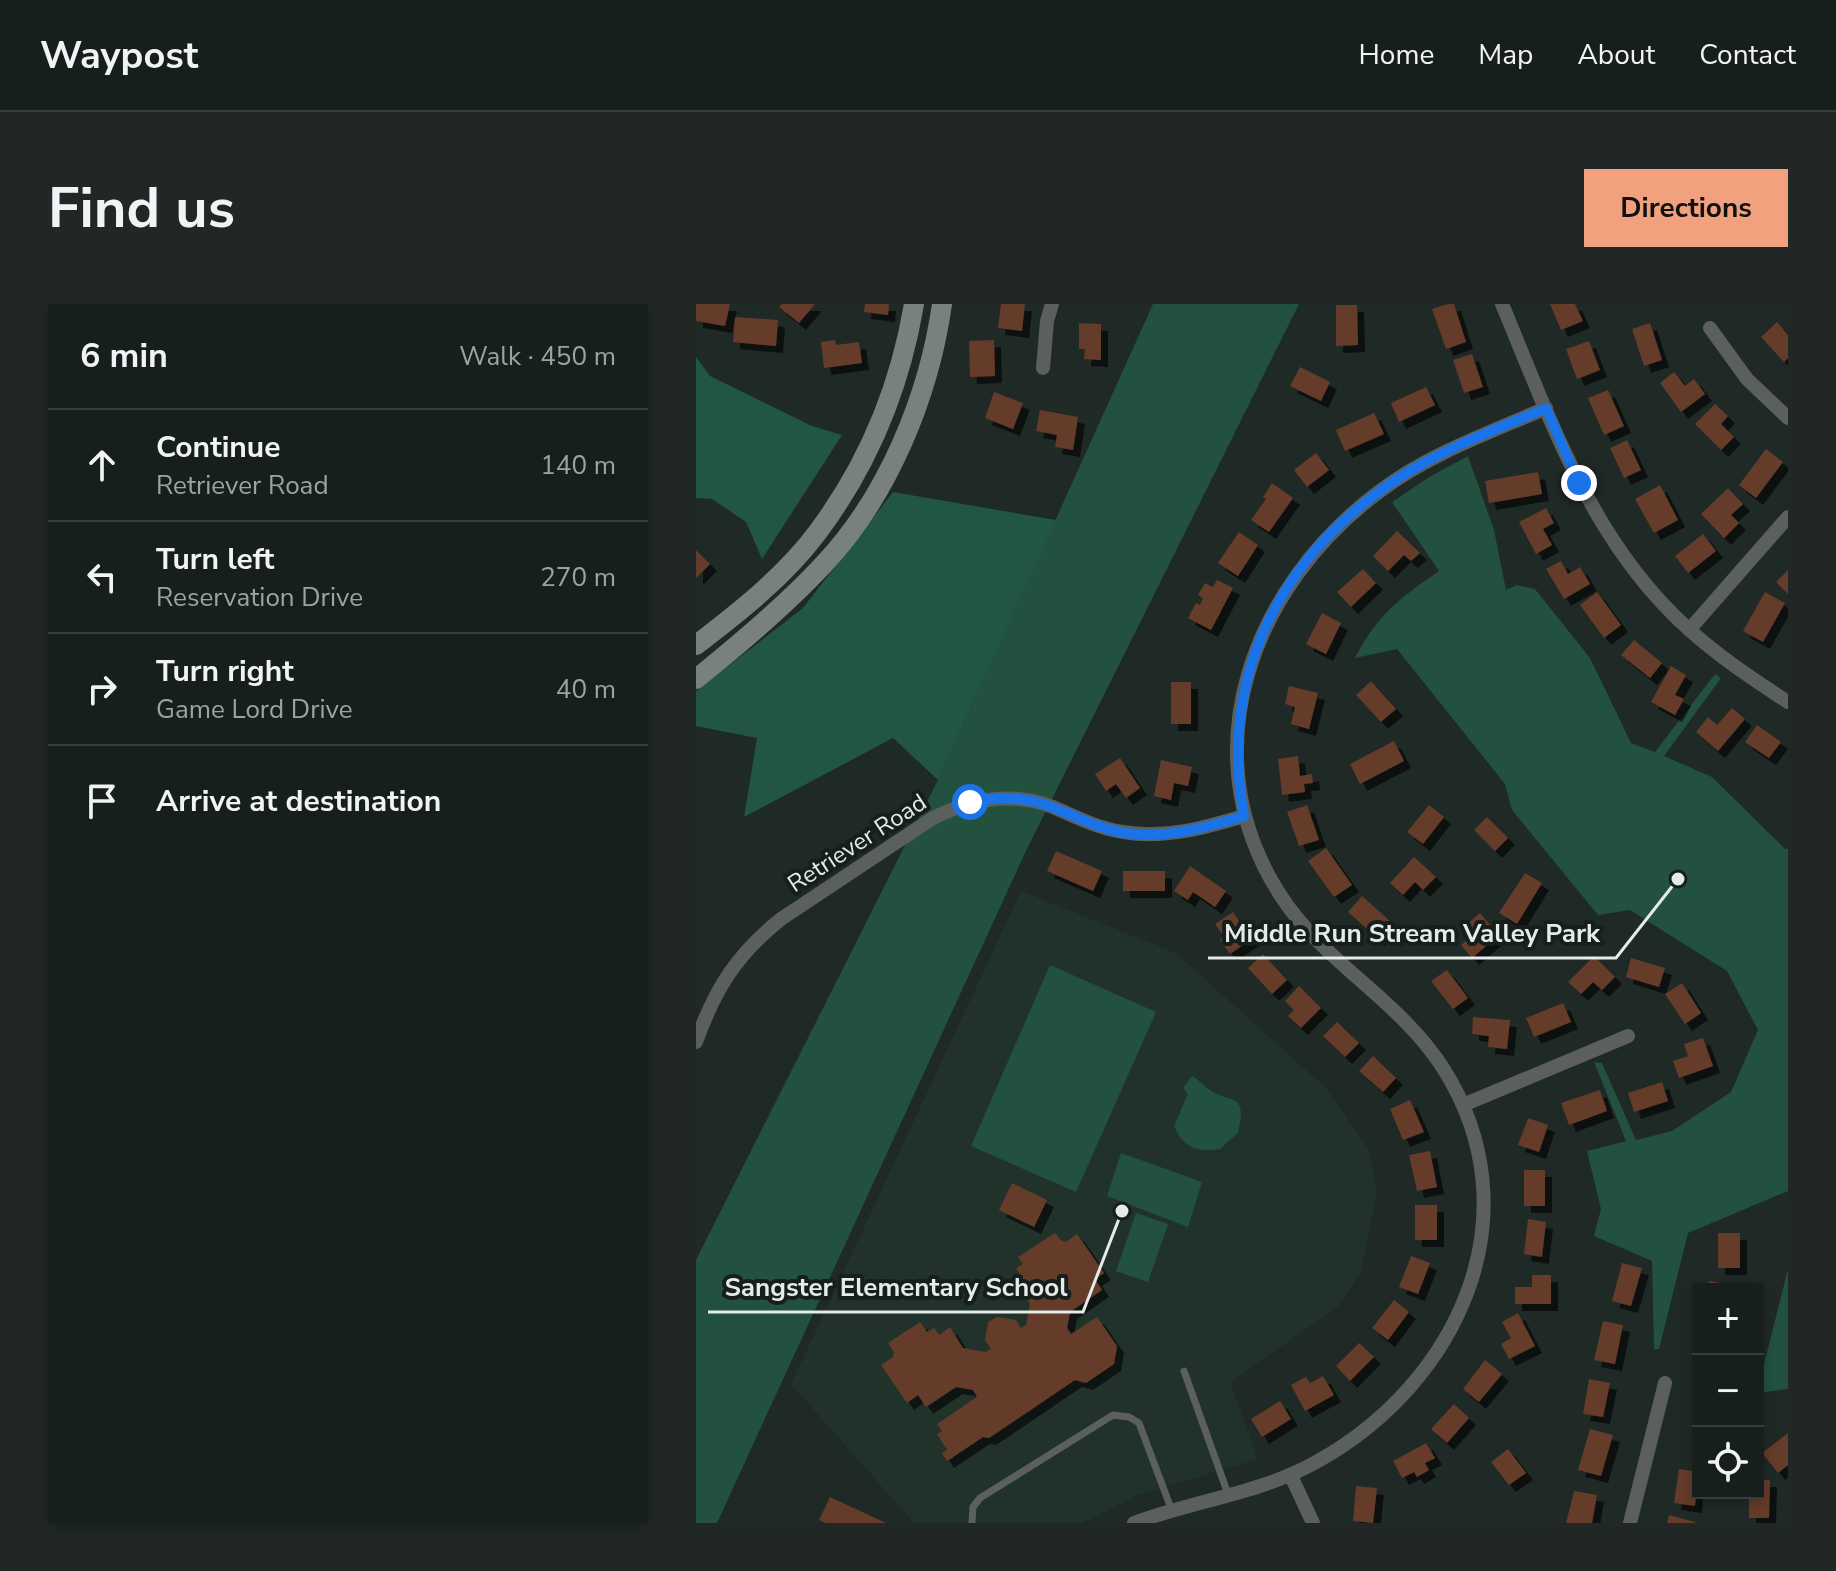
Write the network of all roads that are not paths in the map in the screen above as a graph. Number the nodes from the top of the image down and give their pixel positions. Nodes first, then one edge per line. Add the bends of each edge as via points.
1 (914, 304) edge
2 (942, 304) edge
3 (1052, 304) edge
4 (1502, 304) edge
5 (1710, 328) dead end
6 (1043, 368) dead end
7 (1546, 408) junction
8 (1788, 418) edge
9 (1788, 517) edge
10 (1689, 630) junction
11 (696, 645) edge
12 (696, 679) edge
13 (1788, 702) edge
14 (1244, 816) junction
15 (1628, 1036) dead end
16 (696, 1042) edge
17 (1463, 1105) junction
18 (1184, 1371) dead end
19 (1665, 1383) dead end
20 (1291, 1476) junction
21 (1229, 1496) junction
22 (1172, 1511) junction
23 (972, 1523) edge
24 (1134, 1523) edge
25 (1313, 1523) edge
26 (1630, 1523) edge

1 - 11 main road via 893,390 852,480 792,562
2 - 12 main road via 920,394 869,506 825,563 779,609
3 - 6 street
4 - 7 street
5 - 8 street via 1747,379
7 - 10 street via 1609,535
7 - 14 street via 1405,474 1342,523 1302,567 1266,627 1244,686 1237,758
9 - 10 street
10 - 13 street
14 - 16 street, Retriever Road via 1181,833 1147,835 1100,827 1024,800 987,799 953,808 761,935 723,980
14 - 17 street via 1256,851 1291,912 1425,1043
15 - 17 street
17 - 20 street via 1479,1159 1483,1213 1477,1265 1459,1316 1429,1365 1387,1411 1340,1448
18 - 21 lane
19 - 26 street
20 - 21 street
20 - 25 street
21 - 22 street
22 - 23 lane via 1139,1423 1113,1415 980,1498
22 - 24 street

